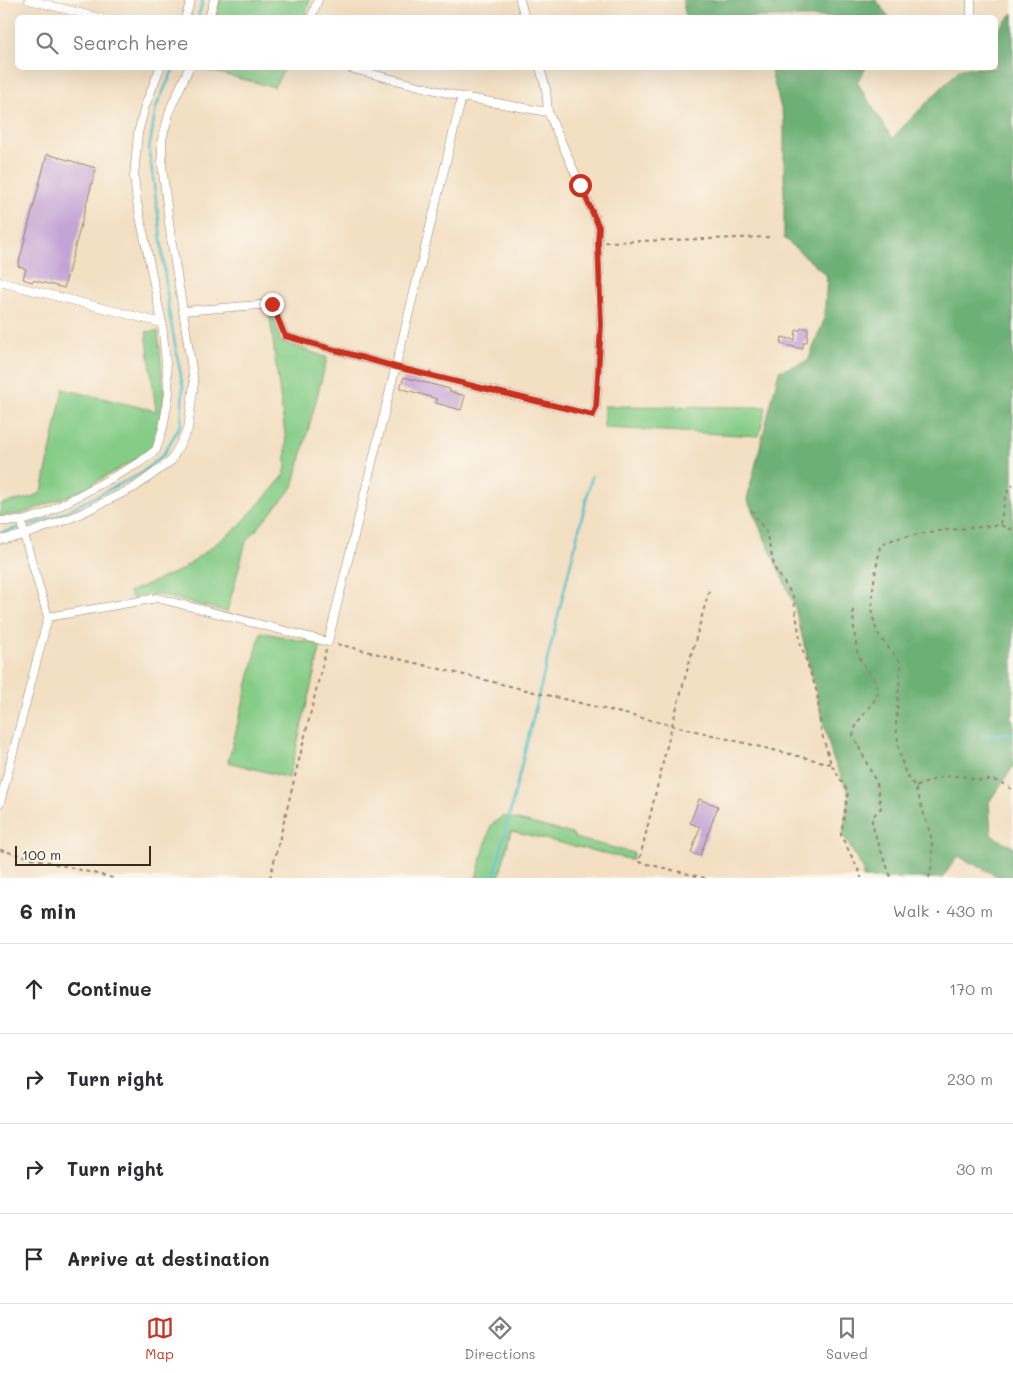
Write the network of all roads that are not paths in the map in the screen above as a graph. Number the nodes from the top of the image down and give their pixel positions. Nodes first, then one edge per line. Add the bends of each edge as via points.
1 (29, 0) edge
2 (191, 0) edge
3 (214, 0) edge
4 (318, 0) edge
5 (520, 0) edge
6 (971, 0) edge
7 (88, 15) edge
8 (186, 15) edge
9 (211, 15) edge
10 (312, 15) edge
11 (524, 15) edge
12 (970, 15) edge
13 (159, 70) edge
14 (188, 70) edge
15 (357, 70) edge
16 (541, 70) edge
17 (462, 97) junction
18 (548, 112) junction
19 (0, 282) edge
20 (183, 311) junction
21 (162, 323) junction
22 (396, 367) junction
23 (22, 520) junction
24 (0, 521) edge
25 (24, 535) junction
26 (0, 540) edge
27 (48, 617) junction
28 (0, 803) edge

1 - 7 street
2 - 8 street
3 - 9 street
4 - 10 street
5 - 11 street
6 - 12 street
13 - 21 street via 138,133 134,176
14 - 20 street via 171,107 162,139 170,238
15 - 17 street
16 - 18 street
17 - 18 street
17 - 22 street
18 - 22 street via 599,227 601,325 593,415
19 - 21 street
20 - 22 street via 272,304 285,336
20 - 25 street via 194,383 188,428 170,461 135,487 76,516
21 - 23 street via 168,394 156,450 45,514
22 - 27 street via 328,642 157,598
23 - 24 street
23 - 25 street
25 - 26 street
25 - 27 street
27 - 28 street

